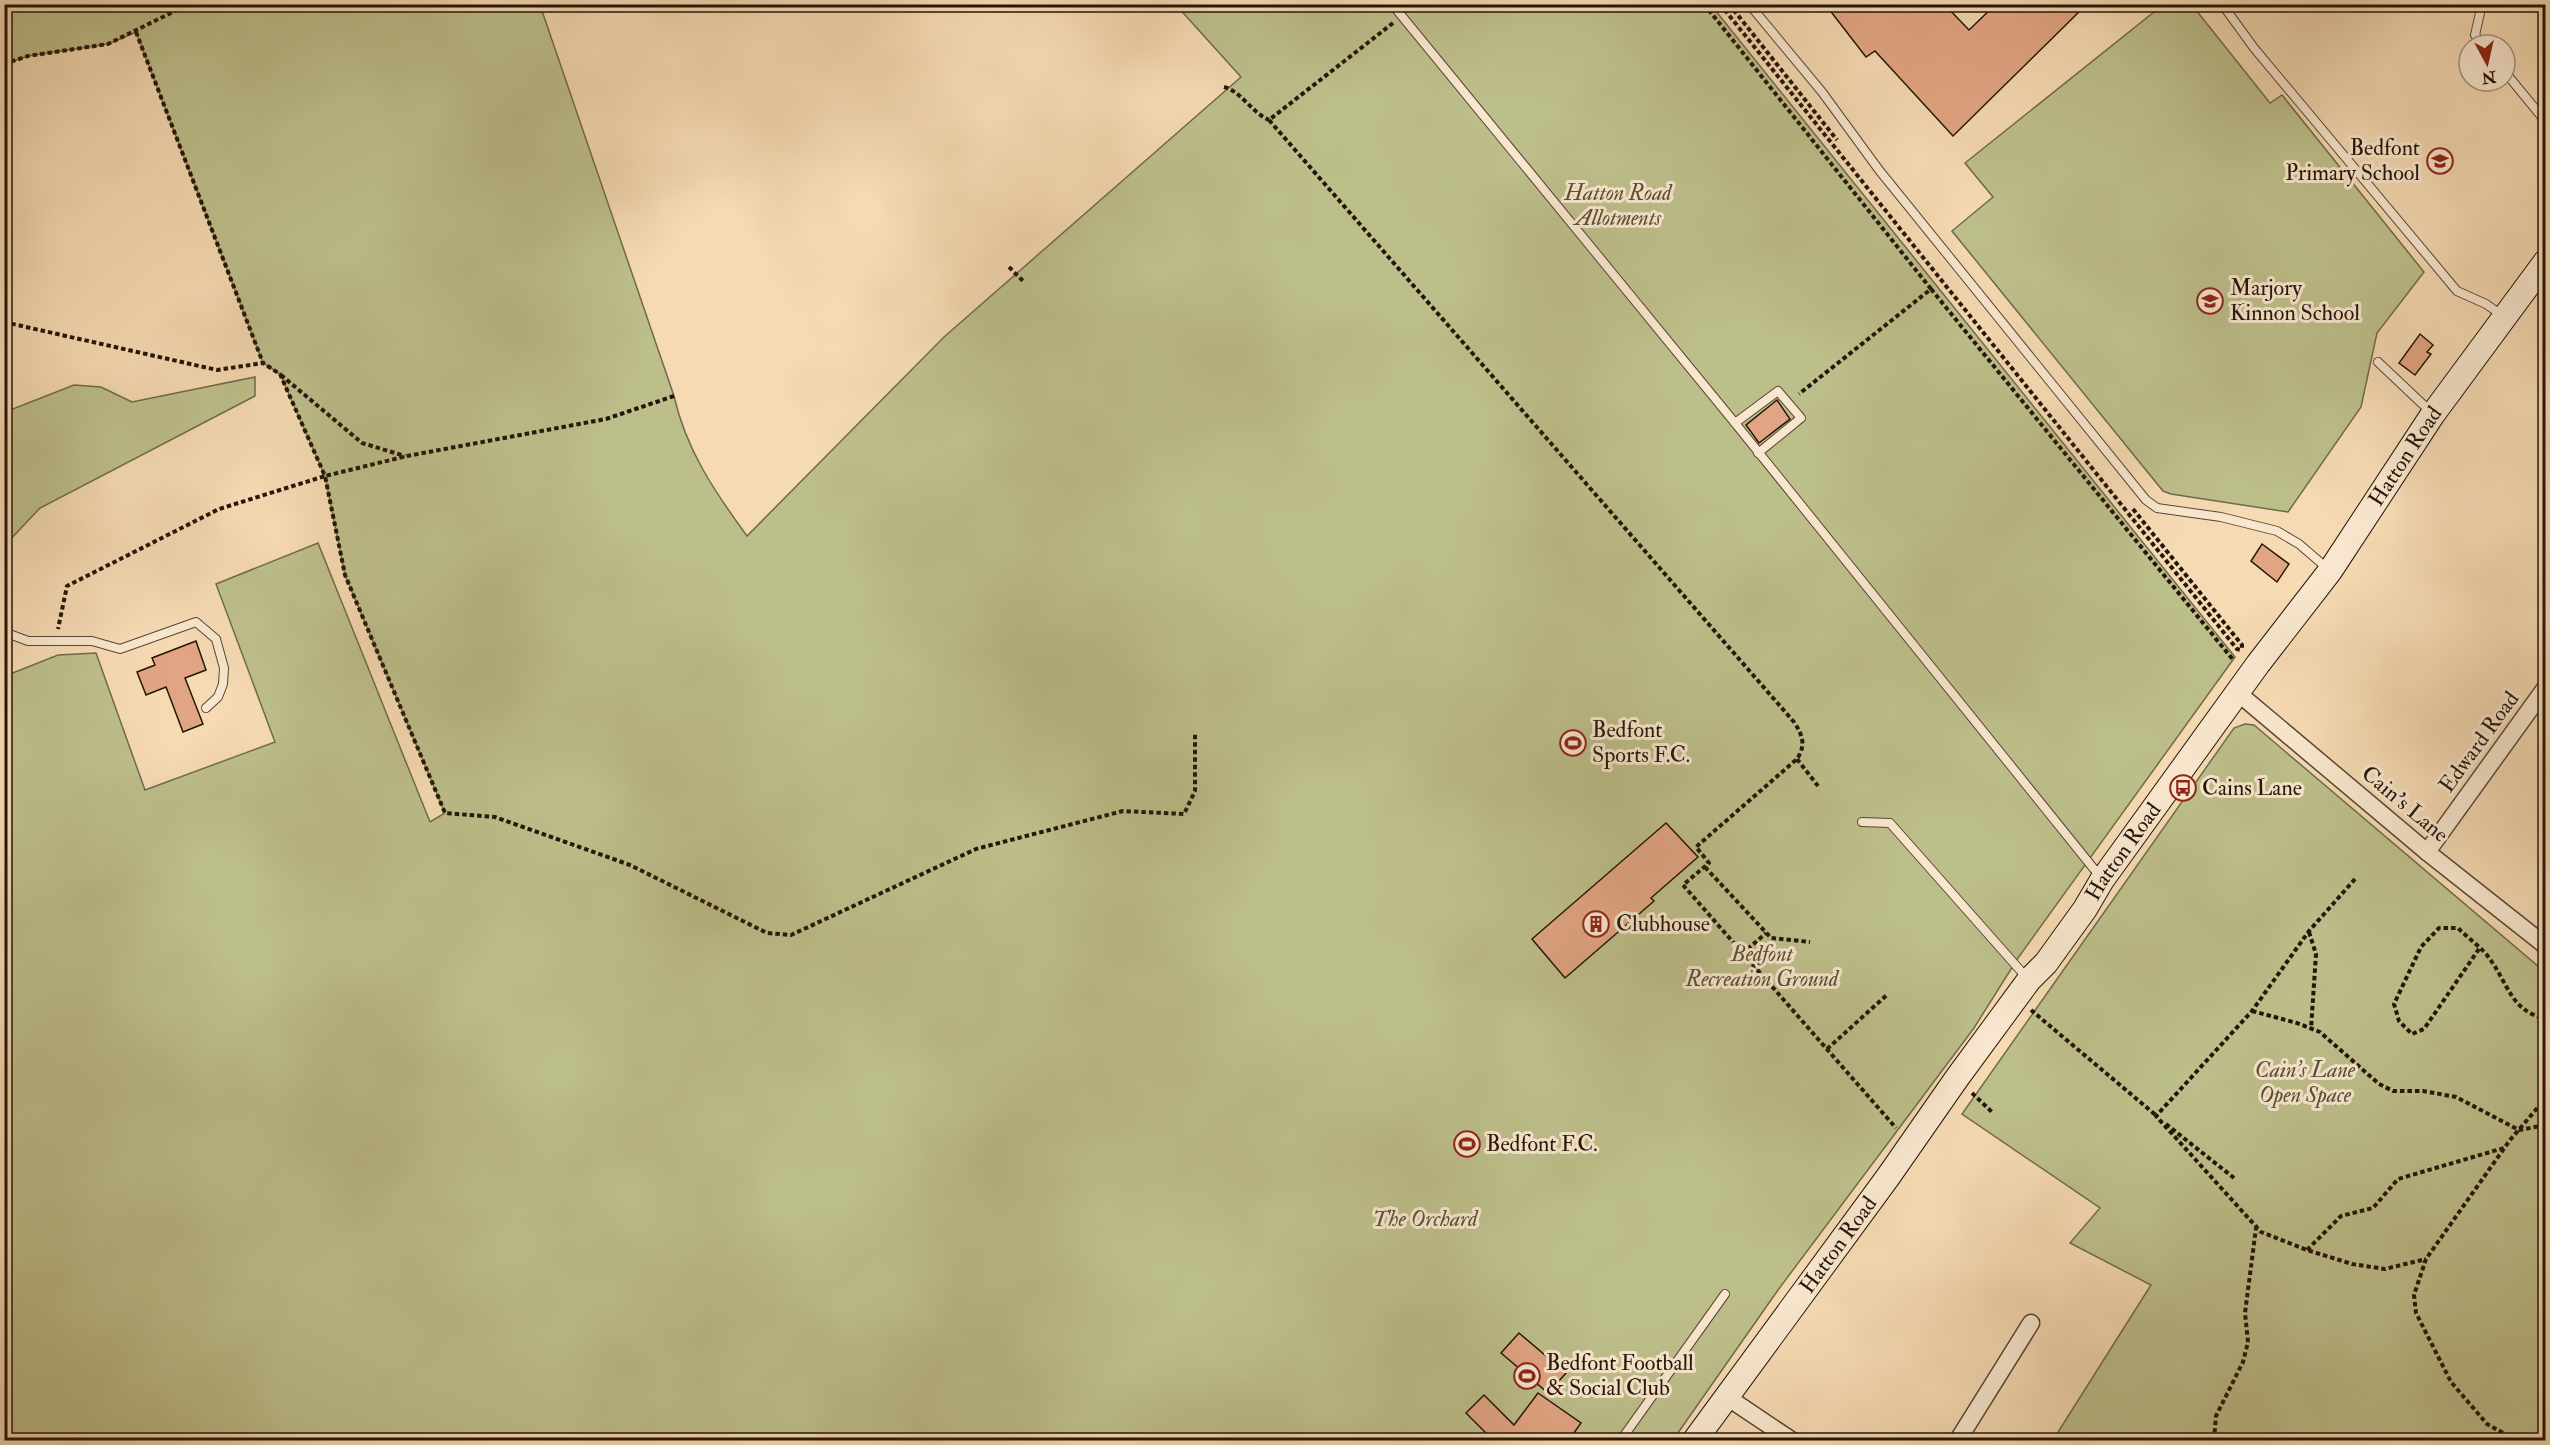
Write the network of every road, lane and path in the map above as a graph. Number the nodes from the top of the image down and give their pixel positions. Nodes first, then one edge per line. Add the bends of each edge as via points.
1 (189, 4) edge
2 (1392, 4) edge
3 (1704, 4) edge
4 (1720, 4) edge
5 (1749, 4) edge
6 (2222, 4) edge
7 (2478, 4) edge
8 (1402, 17) junction
9 (136, 32) junction
10 (2475, 33) edge
11 (4, 64) edge
12 (1224, 87) dead end
13 (2517, 87) edge
14 (1269, 120) junction
15 (2546, 122) edge
16 (2546, 261) edge
17 (1009, 267) dead end
18 (1023, 282) dead end
19 (1931, 289) junction
20 (2503, 316) junction
21 (4, 322) edge
22 (2378, 362) dead end
23 (263, 363) junction
24 (280, 374) junction
25 (674, 396) dead end
26 (1788, 403) junction
27 (2433, 414) junction
28 (1735, 423) junction
29 (1758, 453) junction
30 (407, 456) junction
31 (325, 476) junction
32 (2330, 571) junction
33 (4, 632) edge
34 (55, 641) junction
35 (2249, 677) junction
36 (2546, 687) edge
37 (206, 708) dead end
38 (1195, 732) dead end
39 (1797, 759) junction
40 (1818, 786) dead end
41 (1862, 822) dead end
42 (2427, 852) junction
43 (1705, 867) junction
44 (2355, 879) dead end
45 (2102, 880) junction
46 (2309, 931) junction
47 (1766, 933) junction
48 (1809, 942) dead end
49 (2546, 946) edge
50 (2479, 949) junction
51 (1742, 954) junction
52 (2023, 989) junction
53 (1888, 994) dead end
54 (2252, 1011) junction
55 (2546, 1019) edge
56 (2312, 1029) junction
57 (1827, 1049) junction
58 (1957, 1078) junction
59 (2546, 1098) edge
60 (1992, 1112) dead end
61 (2156, 1116) junction
62 (2546, 1125) edge
63 (2519, 1130) junction
64 (1911, 1144) junction
65 (2505, 1148) junction
66 (2234, 1178) dead end
67 (2256, 1227) junction
68 (2307, 1250) junction
69 (2426, 1259) junction
70 (1725, 1294) dead end
71 (2031, 1323) dead end
72 (1727, 1397) junction
73 (1621, 1440) edge
74 (1695, 1440) edge
75 (1791, 1440) edge
76 (1958, 1440) edge
77 (2214, 1440) edge
78 (2516, 1440) edge

1 - 9 path
2 - 8 lane
3 - 19 path
4 - 35 path via 2237,649 2243,651
5 - 32 lane via 2146,500 2157,508 2277,531
6 - 20 lane via 2254,48 2457,291
7 - 10 lane
8 - 14 path
8 - 28 lane
9 - 11 path via 108,44 28,56
9 - 23 path
12 - 14 path via 1232,89
13 - 15 lane
14 - 39 path via 1794,722 1803,741
16 - 20 street, Hatton Road
17 - 18 path
19 - 26 path
19 - 35 path
20 - 27 street, Hatton Road
21 - 23 path via 216,370
22 - 27 lane
23 - 24 path
24 - 30 path via 362,443
24 - 31 path
25 - 30 path via 606,419
26 - 28 lane via 1778,391
26 - 29 lane via 1801,418
27 - 32 street, Hatton Road
28 - 29 lane
29 - 45 lane
30 - 31 path
31 - 34 path via 219,509 67,586
31 - 38 path via 345,575 445,813 495,817 630,865 767,933 791,935 976,849 1124,812 1184,814 1195,791
32 - 35 street, Hatton Road
33 - 34 lane via 28,641
34 - 37 lane via 92,641 120,649 196,622 216,639 224,668 218,697
35 - 42 street, Cain's Lane
35 - 45 street, Hatton Road
36 - 42 street, Edward Road
39 - 40 path
39 - 43 path via 1696,847 1709,863
41 - 52 lane via 1890,823 2019,971
42 - 49 street, Cain's Lane
43 - 47 path
43 - 51 path via 1683,885
44 - 46 path
45 - 52 street, Hatton Road via 2046,963
46 - 54 path
46 - 56 path via 2316,954
47 - 48 path via 1771,938
47 - 51 path
50 - 50 path via 2458,928 2439,928 2421,947 2394,1004 2399,1021 2412,1034 2424,1029
50 - 55 path via 2491,960 2512,998 2532,1015
51 - 57 path
52 - 58 street, Hatton Road
52 - 61 path
53 - 57 path
54 - 56 path
54 - 61 path
56 - 63 path via 2393,1091 2423,1090 2456,1097
57 - 64 path
58 - 60 path
58 - 64 street, Hatton Road
59 - 63 path
61 - 66 path
61 - 67 path
62 - 63 path
63 - 65 path
64 - 72 street, Hatton Road
65 - 68 path via 2398,1179 2373,1208 2340,1216
65 - 69 path
67 - 68 path
67 - 77 path via 2245,1313 2248,1342 2243,1362 2216,1416
68 - 69 path via 2385,1269
69 - 78 path via 2414,1295 2416,1312 2451,1382 2487,1424
70 - 73 lane
71 - 76 street
72 - 74 street, Hatton Road
72 - 75 street

